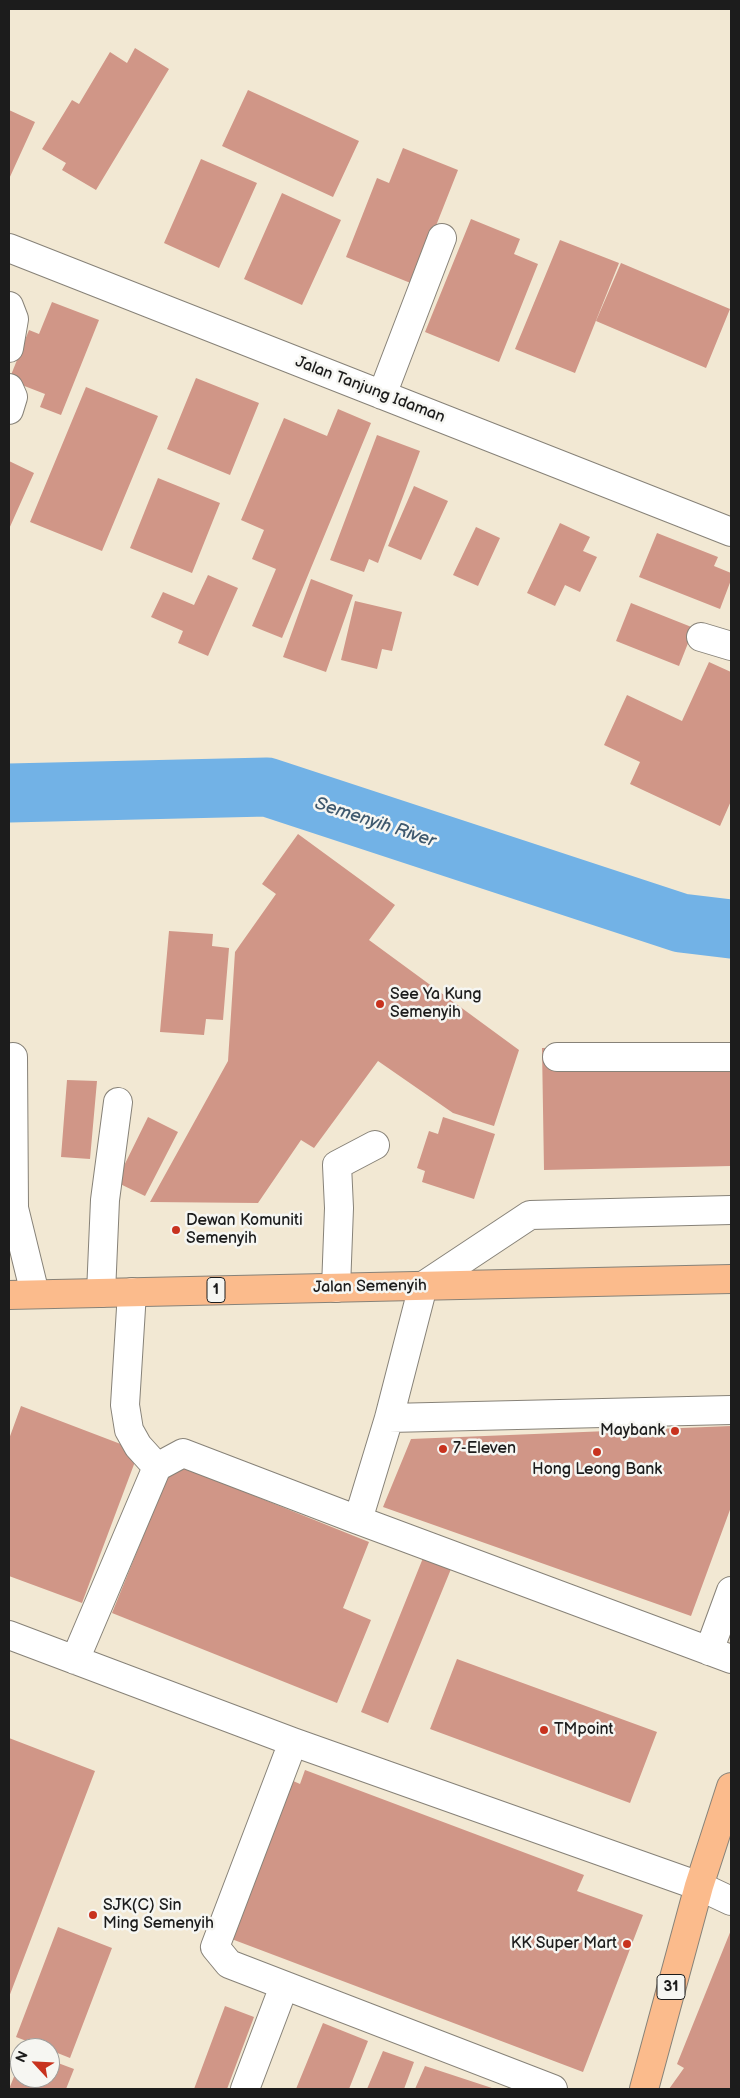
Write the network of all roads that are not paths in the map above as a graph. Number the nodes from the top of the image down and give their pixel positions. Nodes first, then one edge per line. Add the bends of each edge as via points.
1 (442, 238) dead end
2 (9, 248) edge
3 (9, 306) edge
4 (9, 348) edge
5 (9, 388) edge
6 (382, 395) junction
7 (9, 410) edge
8 (731, 532) edge
9 (700, 638) dead end
10 (731, 646) edge
11 (13, 1057) dead end
12 (558, 1057) dead end
13 (731, 1057) edge
14 (118, 1102) dead end
15 (375, 1145) dead end
16 (12, 1208) edge
17 (731, 1210) edge
18 (731, 1279) edge
19 (423, 1286) junction
20 (336, 1288) junction
21 (132, 1292) junction
22 (101, 1293) junction
23 (35, 1294) junction
24 (9, 1295) edge
25 (731, 1410) edge
26 (389, 1418) junction
27 (157, 1467) junction
28 (358, 1520) junction
29 (731, 1590) edge
30 (9, 1635) edge
31 (720, 1655) edge
32 (75, 1660) junction
33 (293, 1742) junction
34 (731, 1787) edge
35 (699, 1886) junction
36 (731, 1901) edge
37 (284, 1986) junction
38 (245, 2089) edge
39 (553, 2089) edge
40 (644, 2089) edge

1 - 6 street
2 - 6 street, Jalan Tanjung Idaman
3 - 4 street via 14,319
5 - 7 street via 13,397
6 - 8 street, Jalan Tanjung Idaman
9 - 10 street
11 - 16 street
12 - 13 street
14 - 22 street via 105,1200
15 - 20 street via 337,1165
16 - 23 street
17 - 19 street via 530,1215
18 - 19 main road, Jalan Semenyih / 1
19 - 20 main road, Jalan Semenyih / 1
19 - 26 street
20 - 21 main road, Jalan Semenyih / 1
21 - 22 main road, Jalan Semenyih / 1
21 - 27 street via 124,1405 128,1430
22 - 23 main road, Jalan Semenyih / 1
23 - 24 main road, Jalan Semenyih / 1
25 - 26 street
26 - 28 street
27 - 28 street via 183,1453
27 - 32 street
28 - 31 street
29 - 31 street
30 - 32 street
32 - 33 street
33 - 35 street
33 - 37 street via 215,1946 230,1964
34 - 35 main road, 31
35 - 36 street
35 - 40 main road, 31
37 - 38 street
37 - 39 street

